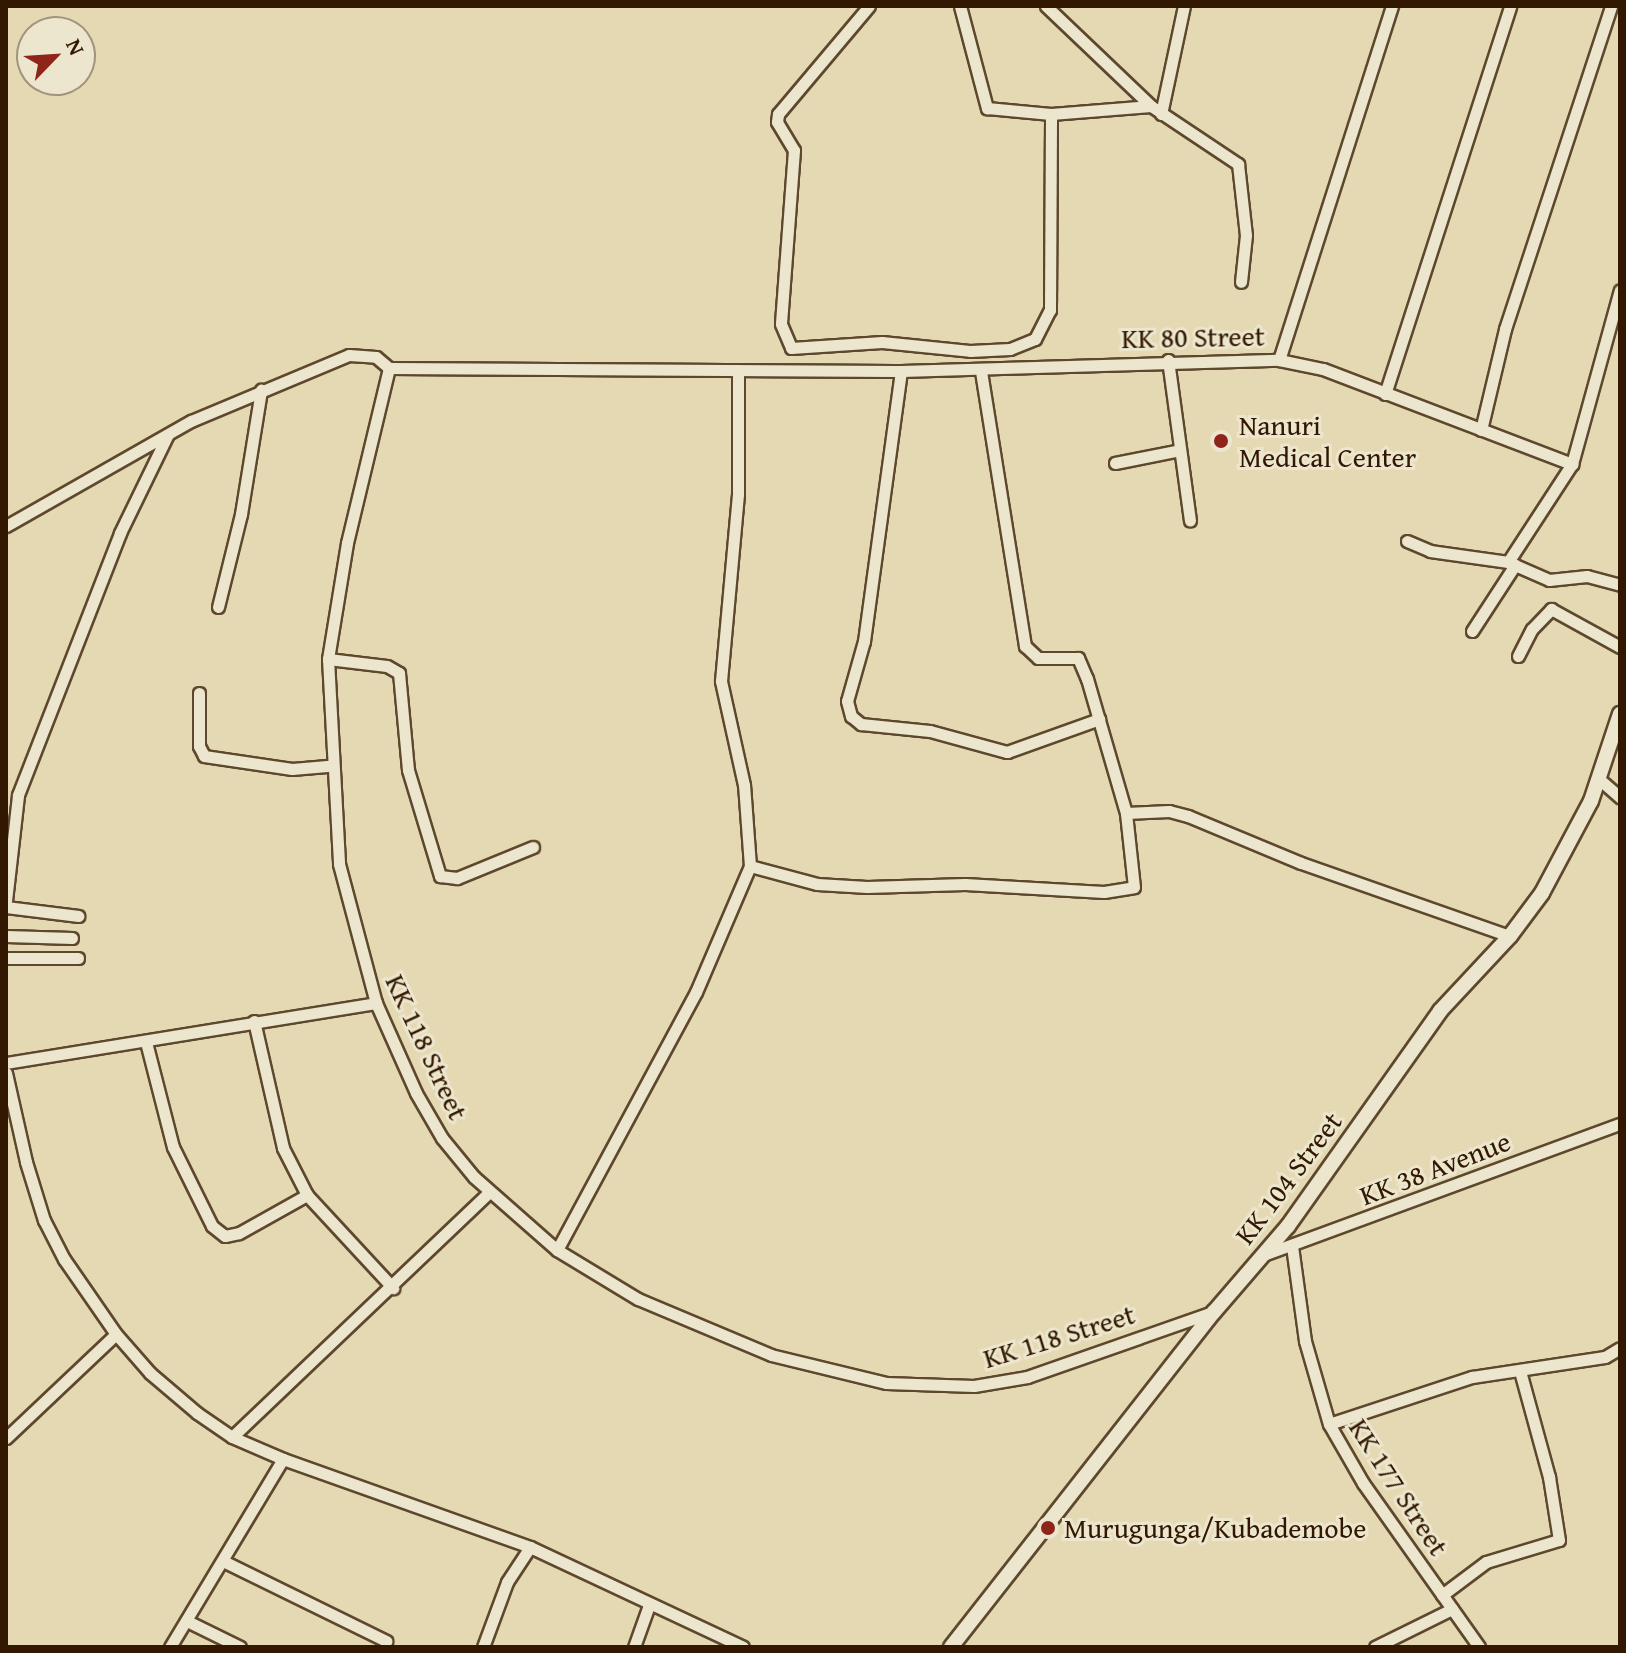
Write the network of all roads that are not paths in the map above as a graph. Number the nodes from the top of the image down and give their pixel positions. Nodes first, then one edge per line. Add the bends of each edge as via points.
1 (869, 6) edge
2 (960, 6) edge
3 (1046, 6) edge
4 (1184, 6) edge
5 (1392, 6) edge
6 (1510, 6) edge
7 (1611, 6) edge
8 (1151, 106) junction
9 (1051, 114) junction
10 (1161, 114) junction
11 (1241, 282) dead end
12 (1620, 290) edge
13 (1168, 360) junction
14 (1279, 360) junction
15 (389, 368) junction
16 (738, 370) junction
17 (981, 370) junction
18 (901, 371) junction
19 (261, 390) junction
20 (1385, 394) junction
21 (1481, 430) junction
22 (168, 435) junction
23 (1180, 450) junction
24 (1115, 463) dead end
25 (1572, 464) junction
26 (1190, 521) dead end
27 (6, 526) edge
28 (1407, 541) dead end
29 (1511, 564) junction
30 (1620, 585) edge
31 (218, 607) dead end
32 (1472, 631) dead end
33 (1620, 647) edge
34 (1518, 656) dead end
35 (328, 659) junction
36 (199, 693) dead end
37 (1620, 714) edge
38 (1099, 719) junction
39 (330, 766) junction
40 (1599, 779) junction
41 (1620, 797) edge
42 (1126, 813) junction
43 (533, 847) dead end
44 (750, 866) junction
45 (6, 869) edge
46 (6, 904) edge
47 (78, 916) dead end
48 (6, 936) edge
49 (1510, 936) junction
50 (72, 938) dead end
51 (6, 958) edge
52 (78, 958) dead end
53 (376, 1003) junction
54 (254, 1021) junction
55 (146, 1042) junction
56 (6, 1063) edge
57 (6, 1073) edge
58 (1620, 1124) edge
59 (489, 1192) junction
60 (307, 1195) junction
61 (1292, 1246) junction
62 (557, 1250) junction
63 (1266, 1254) junction
64 (393, 1288) junction
65 (1214, 1312) junction
66 (116, 1334) junction
67 (1620, 1348) edge
68 (1520, 1371) junction
69 (1329, 1424) junction
70 (232, 1437) junction
71 (6, 1438) edge
72 (283, 1459) junction
73 (530, 1547) junction
74 (223, 1561) junction
75 (1442, 1595) junction
76 (649, 1605) junction
77 (1452, 1609) junction
78 (187, 1621) junction
79 (386, 1641) dead end
80 (170, 1647) edge
81 (240, 1647) edge
82 (483, 1647) edge
83 (634, 1647) edge
84 (743, 1647) edge
85 (951, 1647) edge
86 (1375, 1647) edge
87 (1479, 1647) edge

1 - 9 street via 778,114 777,122 794,150 781,324 791,348 882,342 970,351 1010,349 1035,339 1050,310
2 - 9 street via 978,56 987,108
3 - 8 street
4 - 10 street
5 - 14 street, KK 80 Street
6 - 20 street
7 - 21 street via 1505,329
8 - 9 street
8 - 10 street
10 - 11 street via 1238,164 1246,235
12 - 25 street
13 - 14 street, KK 80 Street
13 - 17 street, KK 80 Street
13 - 23 street
14 - 20 street
15 - 16 street, KK 80 Street
15 - 19 street, KK 80 Street via 376,357 349,355
15 - 35 street, KK 118 Street via 347,543
16 - 18 street, KK 80 Street
16 - 44 street via 738,494 721,681 744,785
17 - 18 street, KK 80 Street
17 - 38 street via 1025,646 1031,656 1078,658
18 - 38 street via 864,641 847,701 851,716 861,724 930,731 1007,752
19 - 22 street, KK 80 Street
19 - 31 street via 241,514
20 - 21 street
21 - 25 street
22 - 27 street, KK 80 Street
22 - 45 street via 120,533 48,708 18,795
23 - 24 street
23 - 26 street
25 - 29 street
28 - 29 street via 1430,551
29 - 30 street via 1549,580 1587,576
29 - 32 street
33 - 34 street via 1551,609
35 - 39 street, KK 118 Street
35 - 43 street via 387,666 399,673 408,770 440,876 457,878
36 - 39 street via 199,746 204,756 292,769
37 - 40 street, KK 104 Street
38 - 42 street
39 - 53 street, KK 118 Street via 339,864
40 - 41 street
40 - 49 street, KK 104 Street via 1549,881
42 - 44 street via 1135,878 1134,887 1121,892 817,884
42 - 49 street via 1169,811 1188,816 1301,863
44 - 62 street via 696,992
45 - 46 street
46 - 47 street
48 - 50 street
49 - 63 street, KK 104 Street via 1440,1011
51 - 52 street
53 - 54 street
53 - 59 street, KK 118 Street via 442,1138
54 - 55 street
54 - 60 street via 283,1148
55 - 56 street
55 - 60 street via 173,1147 212,1226 225,1236 239,1233
57 - 66 street via 44,1220 82,1289
58 - 61 street, KK 38 Avenue
59 - 62 street, KK 118 Street
59 - 64 street via 421,1252
60 - 64 street
61 - 63 street, KK 38 Avenue
61 - 69 street, KK 177 Street via 1305,1341
62 - 65 street, KK 118 Street via 638,1299 771,1355 886,1383 974,1386 1027,1377
63 - 65 street, KK 104 Street
64 - 70 street
65 - 85 street, KK 104 Street
66 - 70 street via 150,1373
66 - 71 street
67 - 68 street via 1605,1357
68 - 69 street via 1472,1377
68 - 75 street via 1549,1477 1559,1540 1486,1562
69 - 75 street, KK 177 Street via 1363,1483
70 - 72 street
72 - 73 street
72 - 74 street
73 - 76 street
73 - 82 street via 507,1582
74 - 78 street
74 - 79 street
75 - 77 street, KK 177 Street
76 - 83 street
76 - 84 street
77 - 86 street
77 - 87 street, KK 177 Street
78 - 80 street
78 - 81 street

